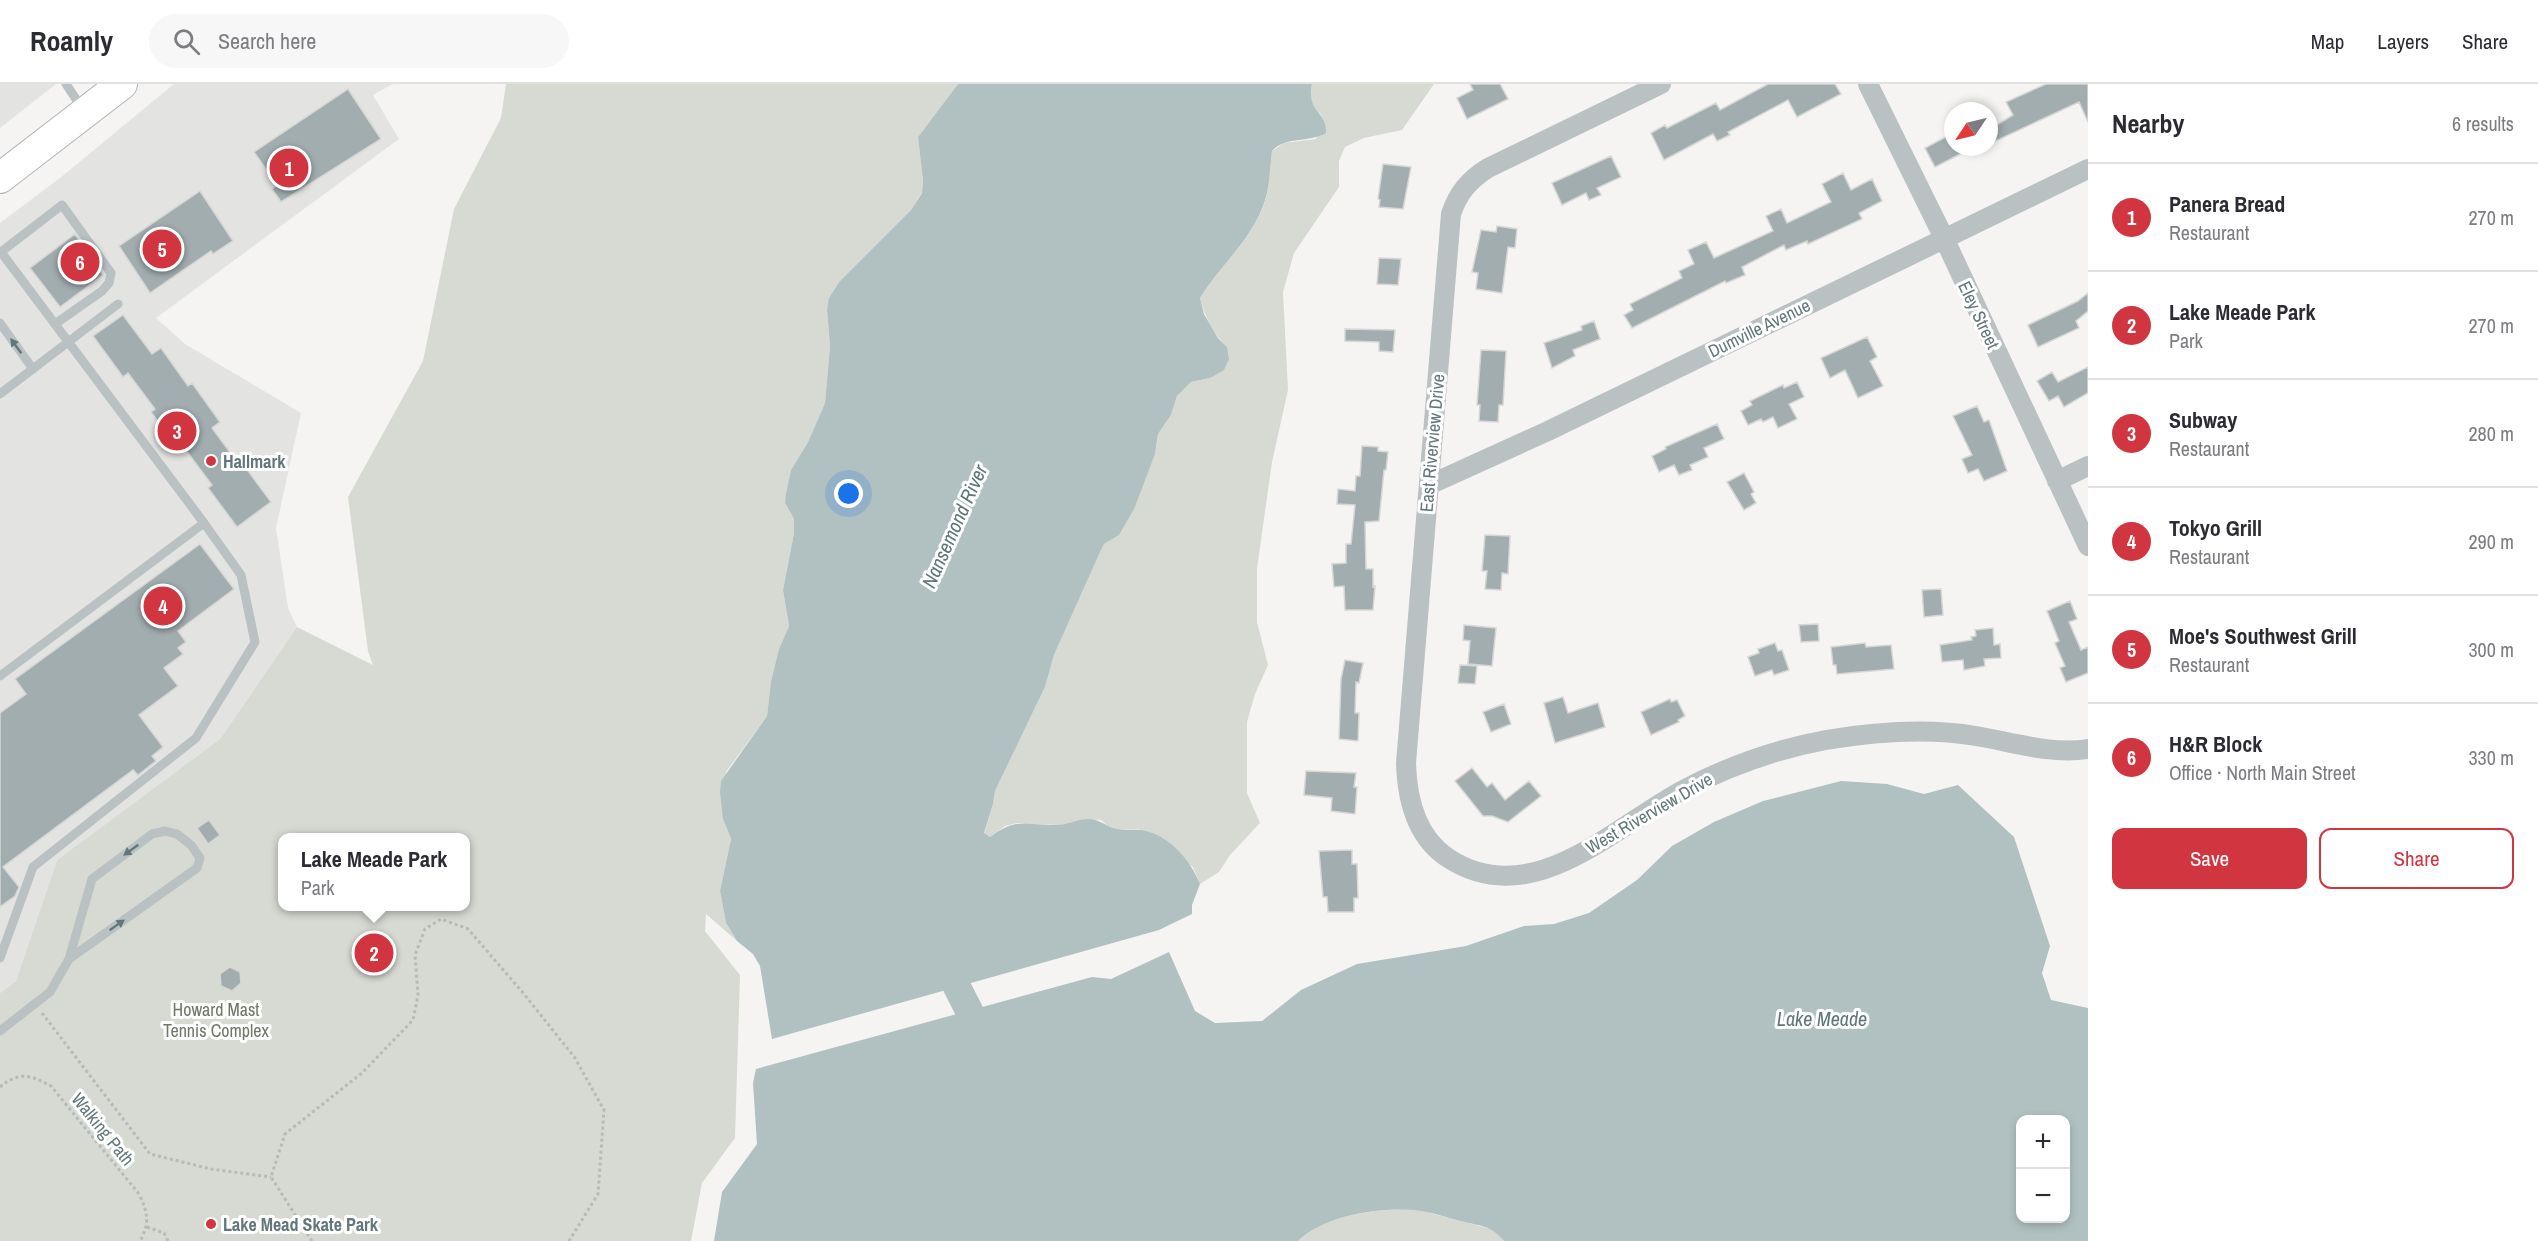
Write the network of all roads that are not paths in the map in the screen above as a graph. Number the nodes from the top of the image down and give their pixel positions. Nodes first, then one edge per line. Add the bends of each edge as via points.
1 (66, 84) edge
2 (122, 84) edge
3 (1661, 84) edge
4 (1868, 84) edge
5 (85, 112) junction
6 (2088, 169) edge
7 (0, 178) edge
8 (1944, 238) junction
9 (118, 304) dead end
10 (0, 323) edge
11 (55, 324) junction
12 (68, 342) junction
13 (33, 369) junction
14 (0, 379) edge
15 (4, 391) edge
16 (2088, 466) edge
17 (2057, 481) junction
18 (1429, 485) junction
19 (204, 523) junction
20 (2088, 546) edge
21 (0, 676) edge
22 (2088, 749) edge
23 (1497, 877) joint
24 (0, 958) edge
25 (69, 959) junction
26 (0, 1031) edge

1 - 5 lane
2 - 5 main road
3 - 18 street, East Riverview Drive via 1488,168 1463,188 1456,199 1451,214
4 - 8 street, Eley Street
5 - 7 main road
6 - 8 street, Dumville Avenue
8 - 17 street, Eley Street
8 - 18 street, Dumville Avenue
9 - 12 lane
13 -> 10 lane
11 - 11 lane via 1,252 62,205 111,273 102,291
11 - 12 lane
12 - 13 lane
12 - 19 lane
13 - 15 lane
14 - 15 lane
16 - 17 street
17 - 20 street, Eley Street
18 - 23 street, East Riverview Drive via 1406,784 1410,805 1430,842 1460,866
19 - 21 lane
19 - 24 lane via 241,575 255,642 196,738 33,867
22 - 23 street, West Riverview Drive via 2067,751 1973,735 1929,733 1827,740 1755,758 1684,789 1548,870
25 -> 25 lane via 197,868 200,858 192,845 177,834 152,834 92,879
25 - 26 lane via 50,992

